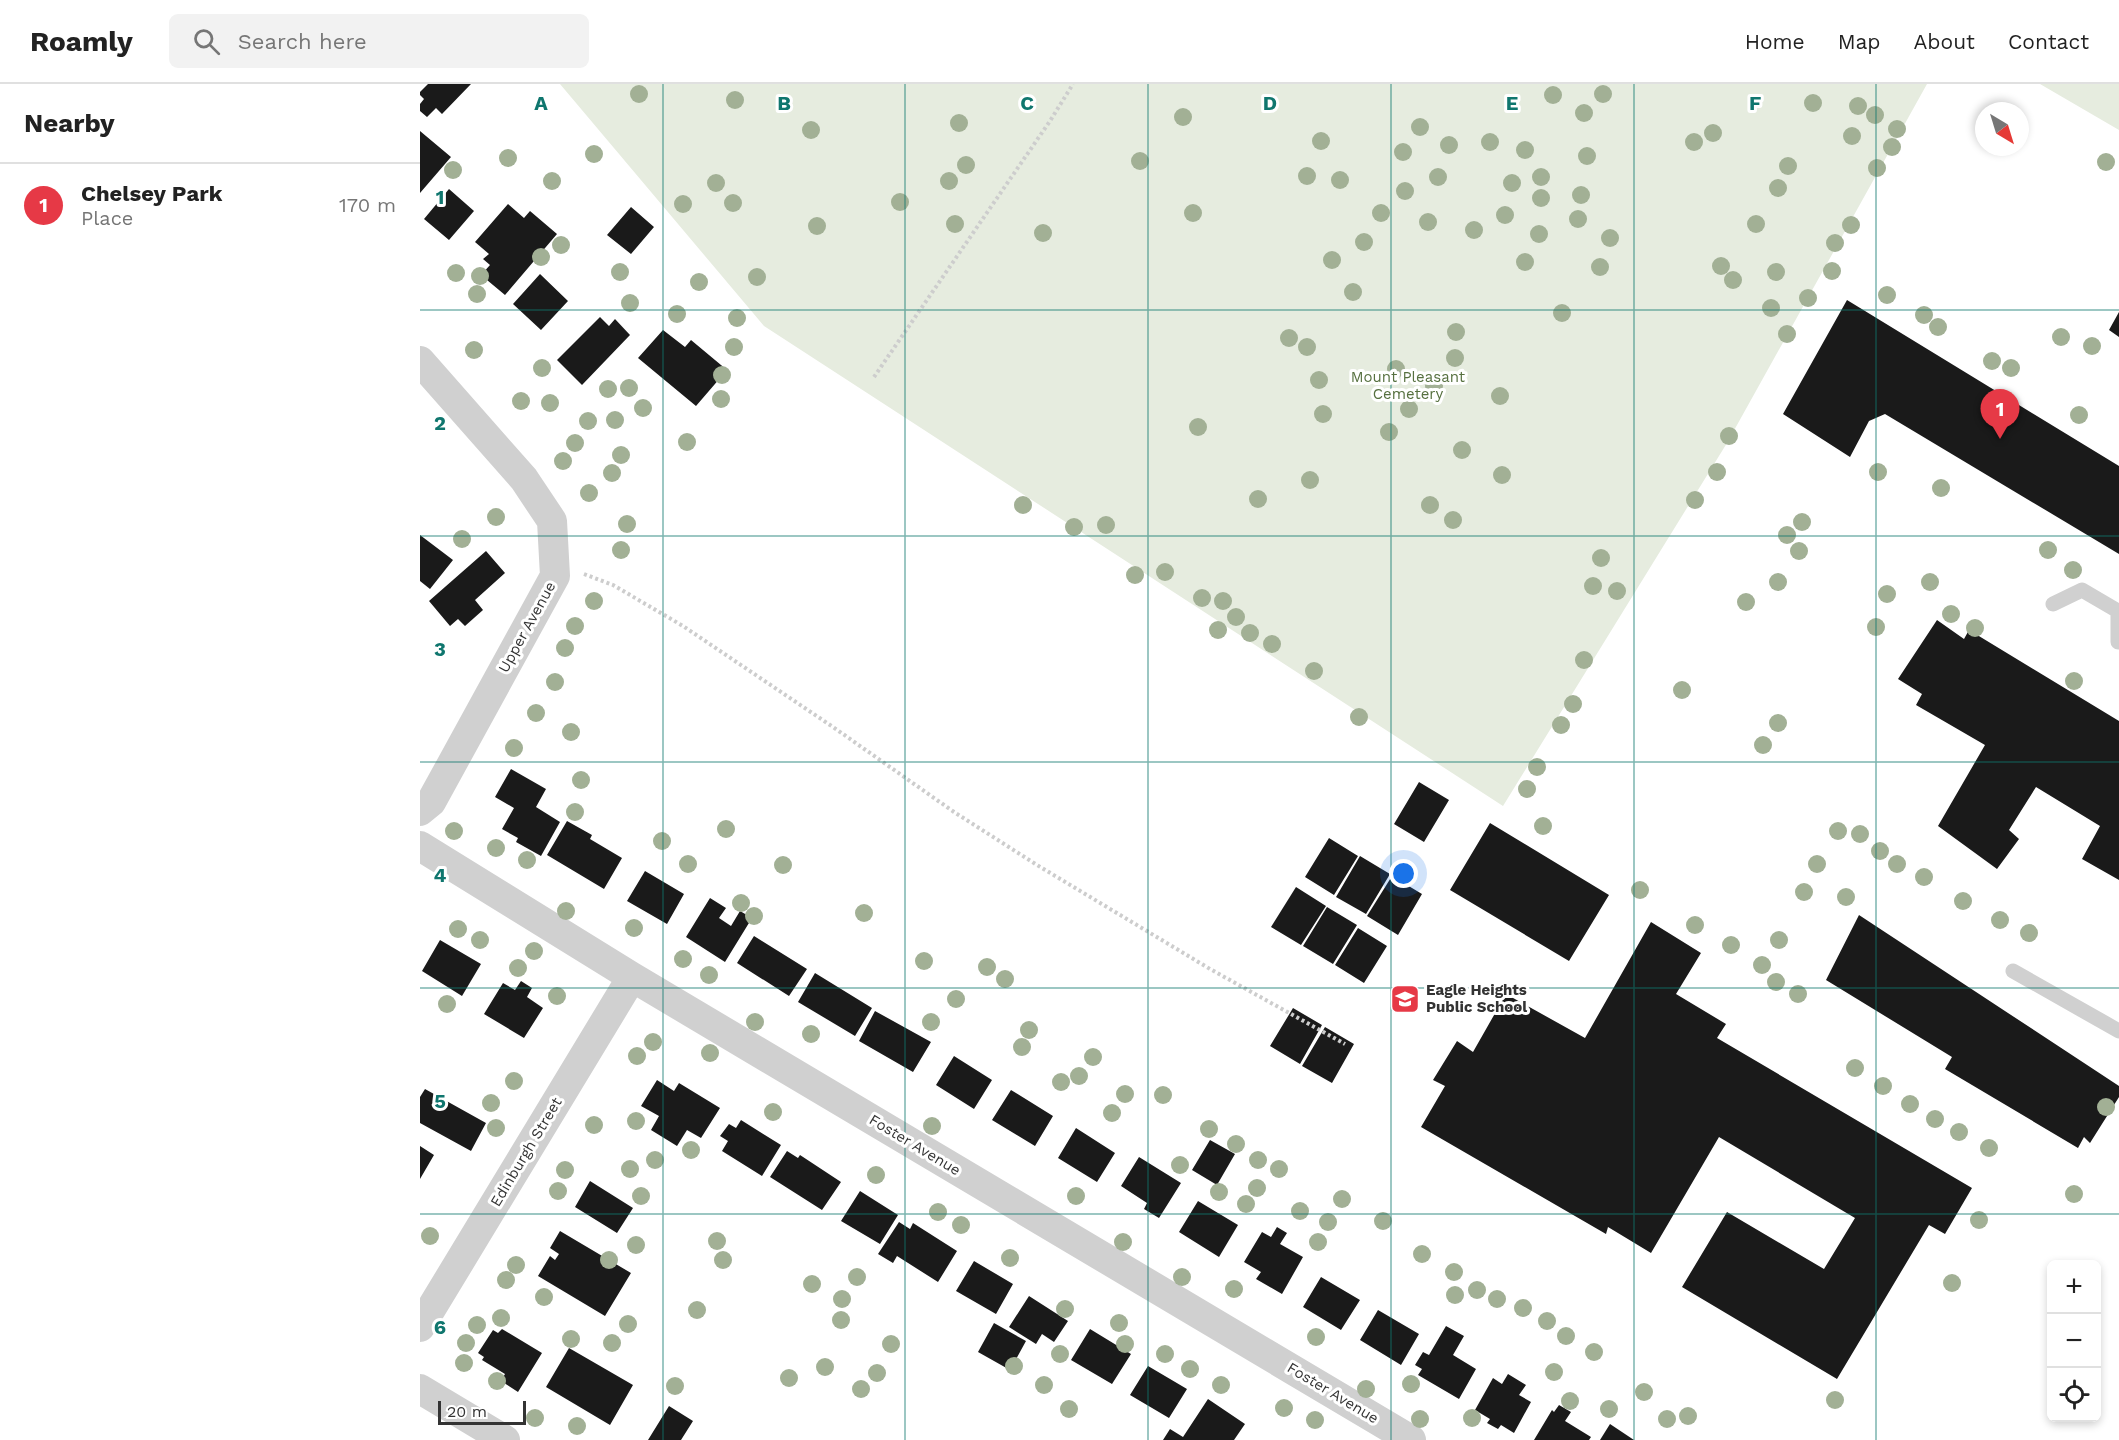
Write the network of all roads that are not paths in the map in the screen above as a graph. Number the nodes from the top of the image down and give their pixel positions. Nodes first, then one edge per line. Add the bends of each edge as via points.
1 (420, 361) edge
2 (2053, 604) dead end
3 (2118, 642) edge
4 (420, 811) edge
5 (420, 846) edge
6 (2013, 971) dead end
7 (632, 976) junction
8 (2119, 1031) edge
9 (420, 1328) edge
10 (420, 1389) edge
11 (505, 1440) edge
12 (1412, 1440) edge

1 - 4 street, Upper Avenue via 524,479 552,521 555,576 432,802
2 - 3 lane via 2082,590 2118,611
5 - 7 street, Foster Avenue
6 - 8 lane
7 - 9 street, Edinburgh Street
7 - 12 street, Foster Avenue
10 - 11 street

